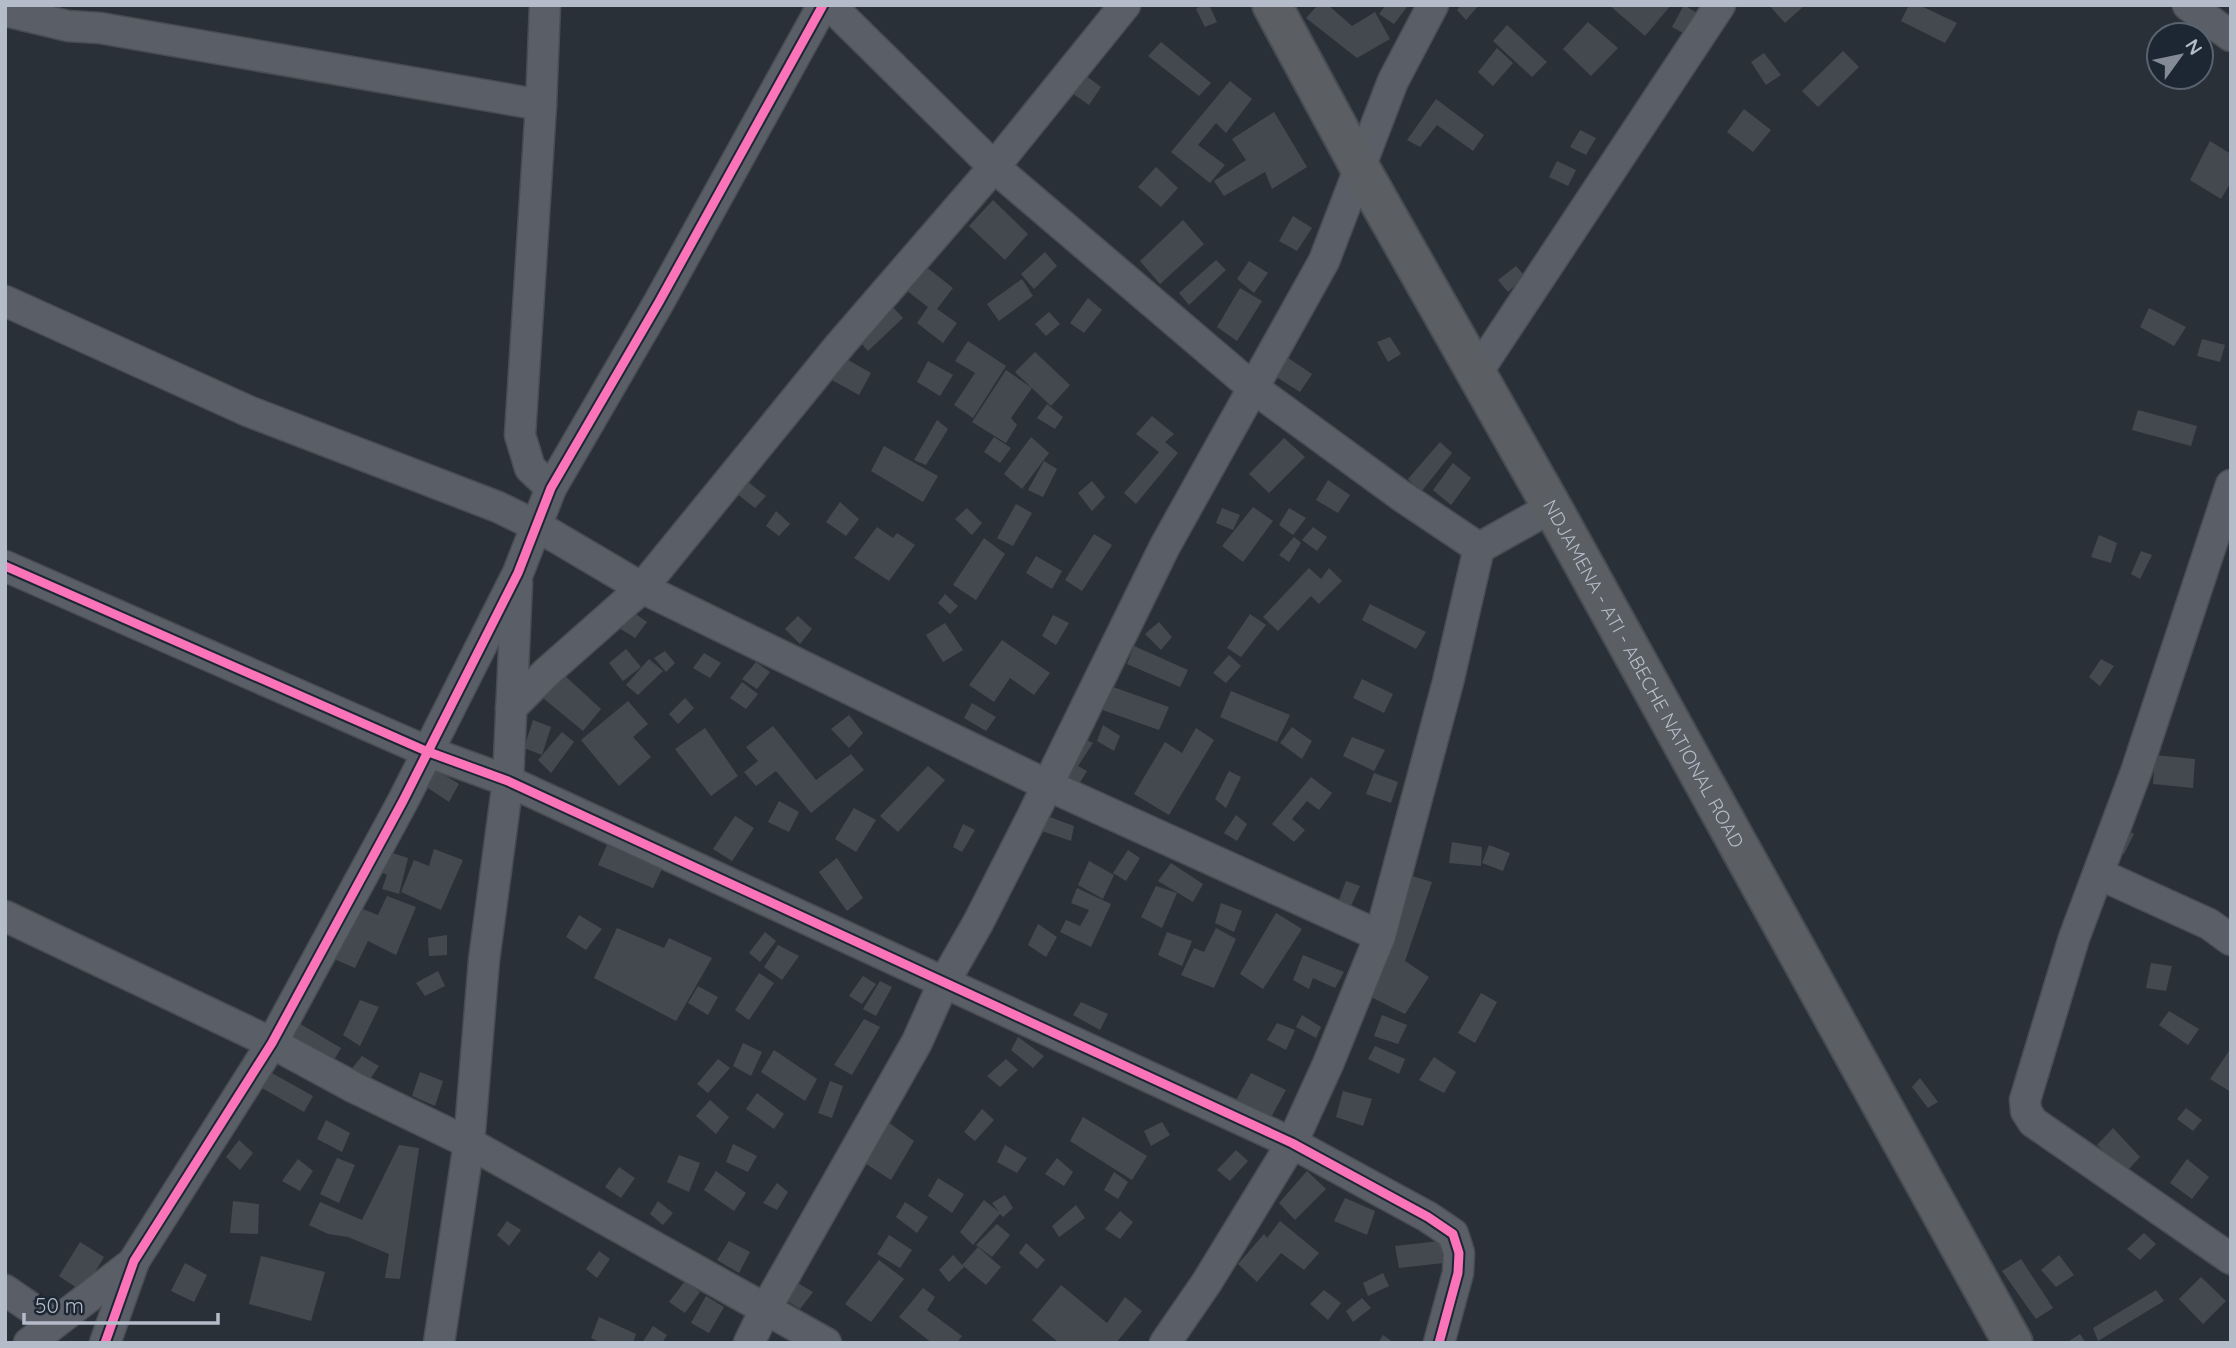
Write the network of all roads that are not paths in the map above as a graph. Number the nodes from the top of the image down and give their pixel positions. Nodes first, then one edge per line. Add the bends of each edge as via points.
1 (545, 5) edge
2 (823, 5) edge
3 (830, 5) edge
4 (1125, 5) edge
5 (1272, 5) edge
6 (1433, 5) edge
7 (1720, 5) edge
8 (2188, 5) edge
9 (5, 11) edge
10 (2231, 36) edge
11 (541, 106) junction
12 (1359, 166) junction
13 (994, 167) junction
14 (5, 301) edge
15 (1476, 374) junction
16 (1252, 387) junction
17 (2231, 485) edge
18 (551, 488) junction
19 (1552, 507) junction
20 (2225, 515) edge
21 (537, 526) junction
22 (1479, 548) junction
23 (5, 566) edge
24 (518, 573) junction
25 (642, 588) junction
26 (511, 708) junction
27 (426, 751) junction
28 (508, 781) junction
29 (1047, 785) junction
30 (2099, 874) junction
31 (5, 916) edge
32 (1380, 936) junction
33 (2231, 940) edge
34 (943, 984) junction
35 (272, 1043) junction
36 (469, 1143) junction
37 (1292, 1143) junction
38 (2231, 1259) edge
39 (134, 1261) junction
40 (5, 1290) edge
41 (765, 1310) junction
42 (53, 1323) junction
43 (29, 1343) edge
44 (105, 1343) edge
45 (439, 1343) edge
46 (749, 1343) edge
47 (826, 1343) edge
48 (1165, 1343) edge
49 (1439, 1343) edge
50 (2013, 1343) edge

1 - 11 street
2 - 18 street
3 - 13 street
4 - 13 street
5 - 12 highway, NDJAMENA - ATI - ABECHE NATIONAL ROAD
6 - 12 street via 1393,81
7 - 15 street
8 - 10 street
9 - 11 street via 68,26
11 - 18 street via 520,435 530,468
12 - 15 highway, NDJAMENA - ATI - ABECHE NATIONAL ROAD
12 - 16 street via 1324,261
13 - 16 street
13 - 25 street
14 - 21 street via 248,411
15 - 19 highway, NDJAMENA - ATI - ABECHE NATIONAL ROAD
16 - 22 street
16 - 29 street via 1165,545
17 - 20 street
18 - 21 street
19 - 22 street
19 - 50 highway, NDJAMENA - ATI - ABECHE NATIONAL ROAD
20 - 30 street
21 - 24 street
21 - 25 street
22 - 32 street
23 - 27 street
24 - 26 street
24 - 27 street
25 - 26 street
25 - 29 street
26 - 28 street
27 - 28 street
27 - 35 street
28 - 34 street
28 - 36 street via 484,960
29 - 32 street
29 - 34 street
30 - 33 street via 2209,924
30 - 38 street via 2074,938 2025,1100 2026,1111 2033,1122
31 - 35 street
32 - 37 street
34 - 37 street
34 - 41 street via 917,1042
35 - 36 street
35 - 39 street
36 - 41 street
36 - 45 street
37 - 48 street
37 - 49 street via 1453,1234 1459,1253 1458,1273
39 - 42 street
39 - 44 street
40 - 42 street
41 - 46 street
41 - 47 street
42 - 43 street

